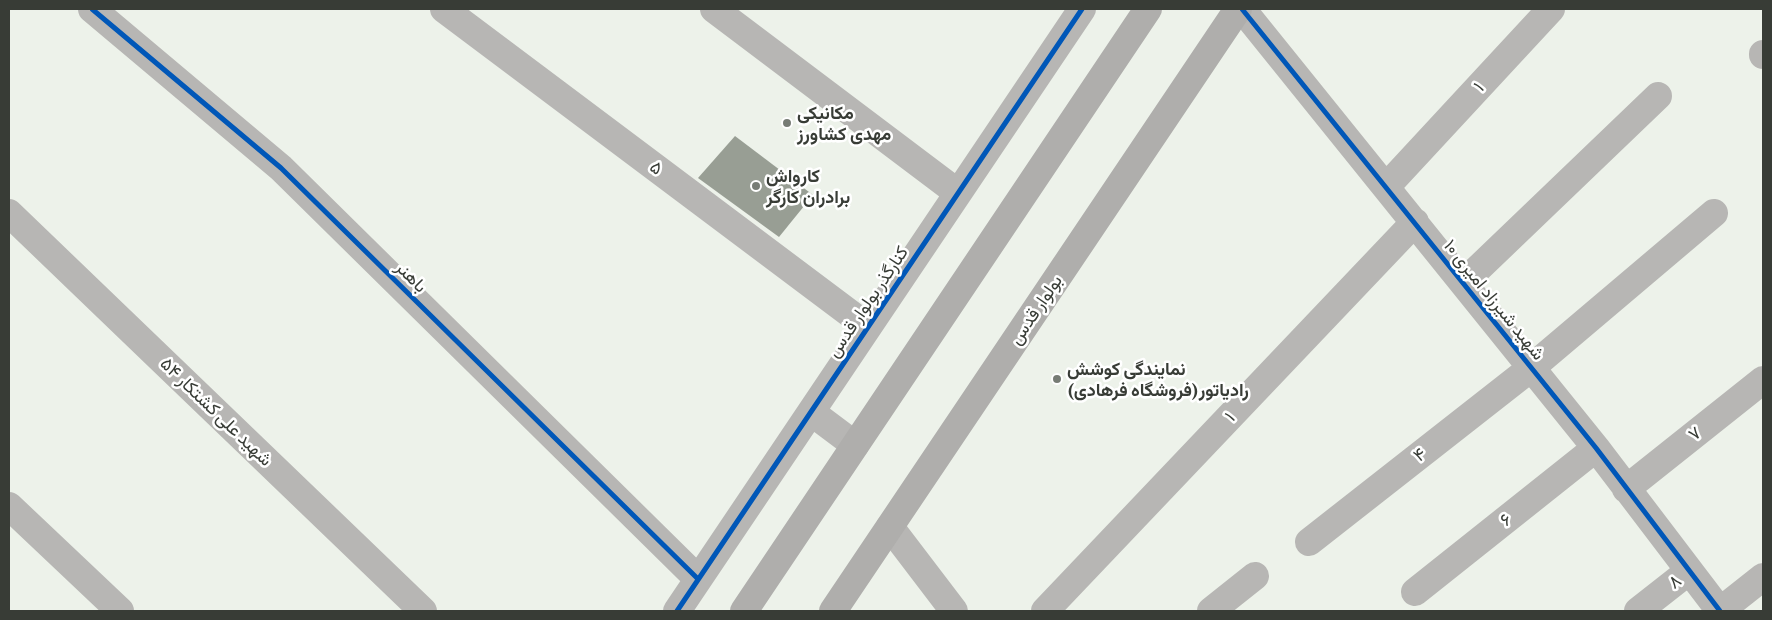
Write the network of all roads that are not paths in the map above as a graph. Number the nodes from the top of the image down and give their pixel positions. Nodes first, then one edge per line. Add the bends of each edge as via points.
1 (92, 9) edge
2 (444, 9) edge
3 (714, 9) edge
4 (1082, 9) edge
5 (1148, 9) edge
6 (1238, 9) edge
7 (1242, 9) edge
8 (1551, 9) edge
9 (1658, 96) dead end
10 (1386, 187) junction
11 (958, 193) junction
12 (9, 213) edge
13 (1714, 213) dead end
14 (1414, 222) junction
15 (1463, 283) junction
16 (868, 327) junction
17 (1532, 368) junction
18 (1763, 380) edge
19 (811, 412) junction
20 (855, 445) junction
21 (1596, 448) junction
22 (1626, 488) junction
23 (9, 506) edge
24 (890, 527) junction
25 (1309, 542) dead end
26 (1689, 571) junction
27 (1255, 576) dead end
28 (1763, 577) edge
29 (698, 579) junction
30 (1415, 592) dead end
31 (120, 611) edge
32 (423, 611) edge
33 (677, 611) edge
34 (744, 611) edge
35 (833, 611) edge
36 (954, 611) edge
37 (1045, 611) edge
38 (1211, 611) edge
39 (1638, 611) edge
40 (1720, 611) edge

1 - 29 street, باهنر via 281,168
2 - 16 street, ۵
3 - 11 street
4 - 11 street, کنارگذر بولوار قدس
5 - 20 main road
6 - 24 main road, بولوار قدس
7 - 10 street, شهید شیرزاد امیری ۱۰
8 - 10 street, ۱
9 - 15 street
10 - 14 street, شهید شیرزاد امیری ۱۰
11 - 16 street, کنارگذر بولوار قدس
12 - 32 street, شهید علی کشتکار ۵۴
13 - 17 street, ۴
14 - 15 street, شهید شیرزاد امیری ۱۰
14 - 37 street, ۱
15 - 17 street, شهید شیرزاد امیری ۱۰
16 - 19 street, کنارگذر بولوار قدس
17 - 21 street, شهید شیرزاد امیری ۱۰
17 - 25 street, ۴
18 - 22 street, ۷
19 - 20 street
19 - 29 street, کنارگذر بولوار قدس
20 - 34 main road
21 - 22 street, شهید شیرزاد امیری ۱۰
21 - 30 street, ۶
22 - 26 street, شهید شیرزاد امیری ۱۰
23 - 31 street
24 - 35 main road, بولوار قدس
24 - 36 street
26 - 39 street, ۸
26 - 40 street, شهید شیرزاد امیری ۱۰
27 - 38 street
28 - 40 street
29 - 33 street, کنارگذر بولوار قدس

